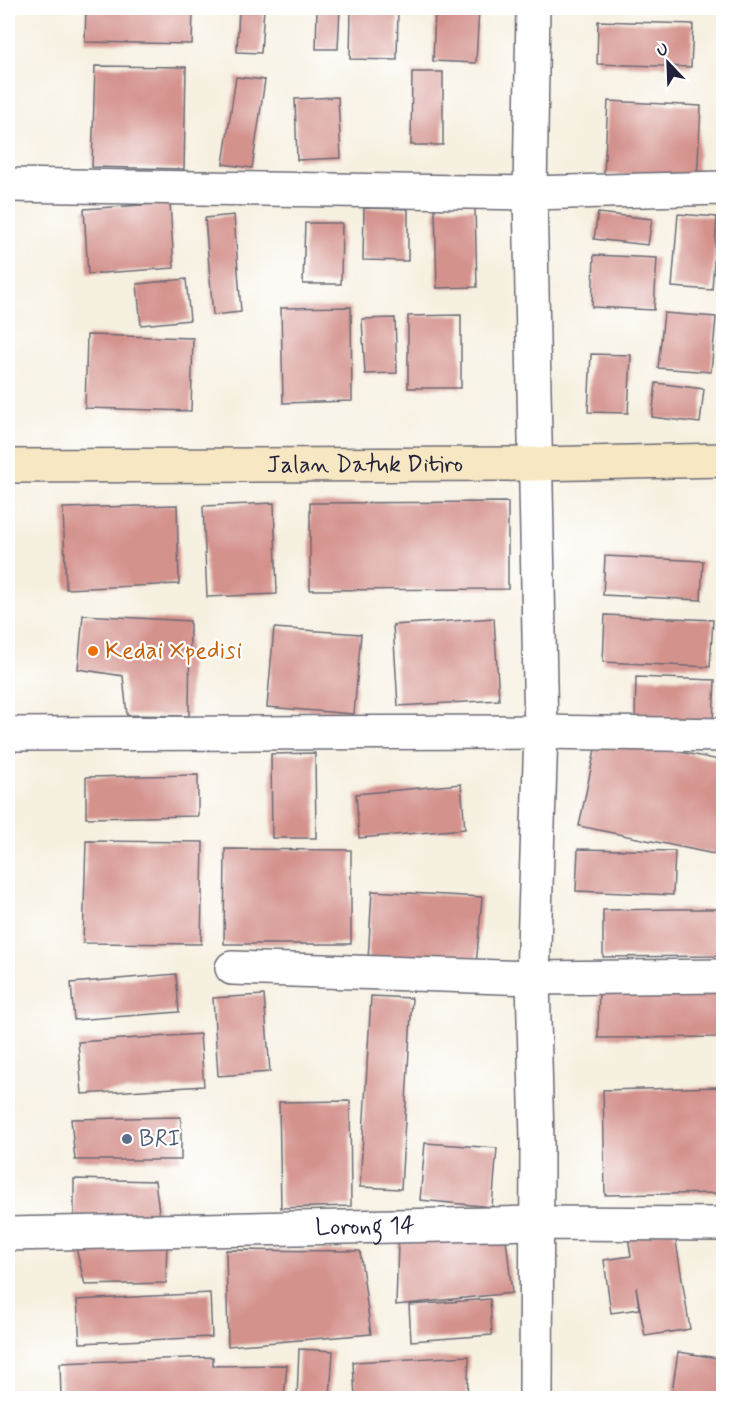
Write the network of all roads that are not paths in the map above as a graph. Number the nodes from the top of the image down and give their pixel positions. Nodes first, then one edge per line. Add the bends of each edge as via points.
1 (533, 8) edge
2 (8, 185) edge
3 (723, 188) edge
4 (530, 193) junction
5 (723, 460) edge
6 (535, 464) junction
7 (8, 466) edge
8 (541, 732) junction
9 (8, 734) edge
10 (723, 735) edge
11 (232, 968) dead end
12 (723, 975) edge
13 (533, 978) junction
14 (536, 1223) junction
15 (723, 1224) edge
16 (8, 1234) edge
17 (536, 1398) edge

1 - 4 street
2 - 4 street
3 - 4 street
4 - 6 street
5 - 6 street, Jalan Datuk Ditiro
6 - 7 street, Jalan Datuk Ditiro
6 - 8 street
8 - 9 street
8 - 10 street
8 - 13 street
11 - 13 street
12 - 13 street
13 - 14 street
14 - 15 street, Lorong 14
14 - 16 street, Lorong 14
14 - 17 street

